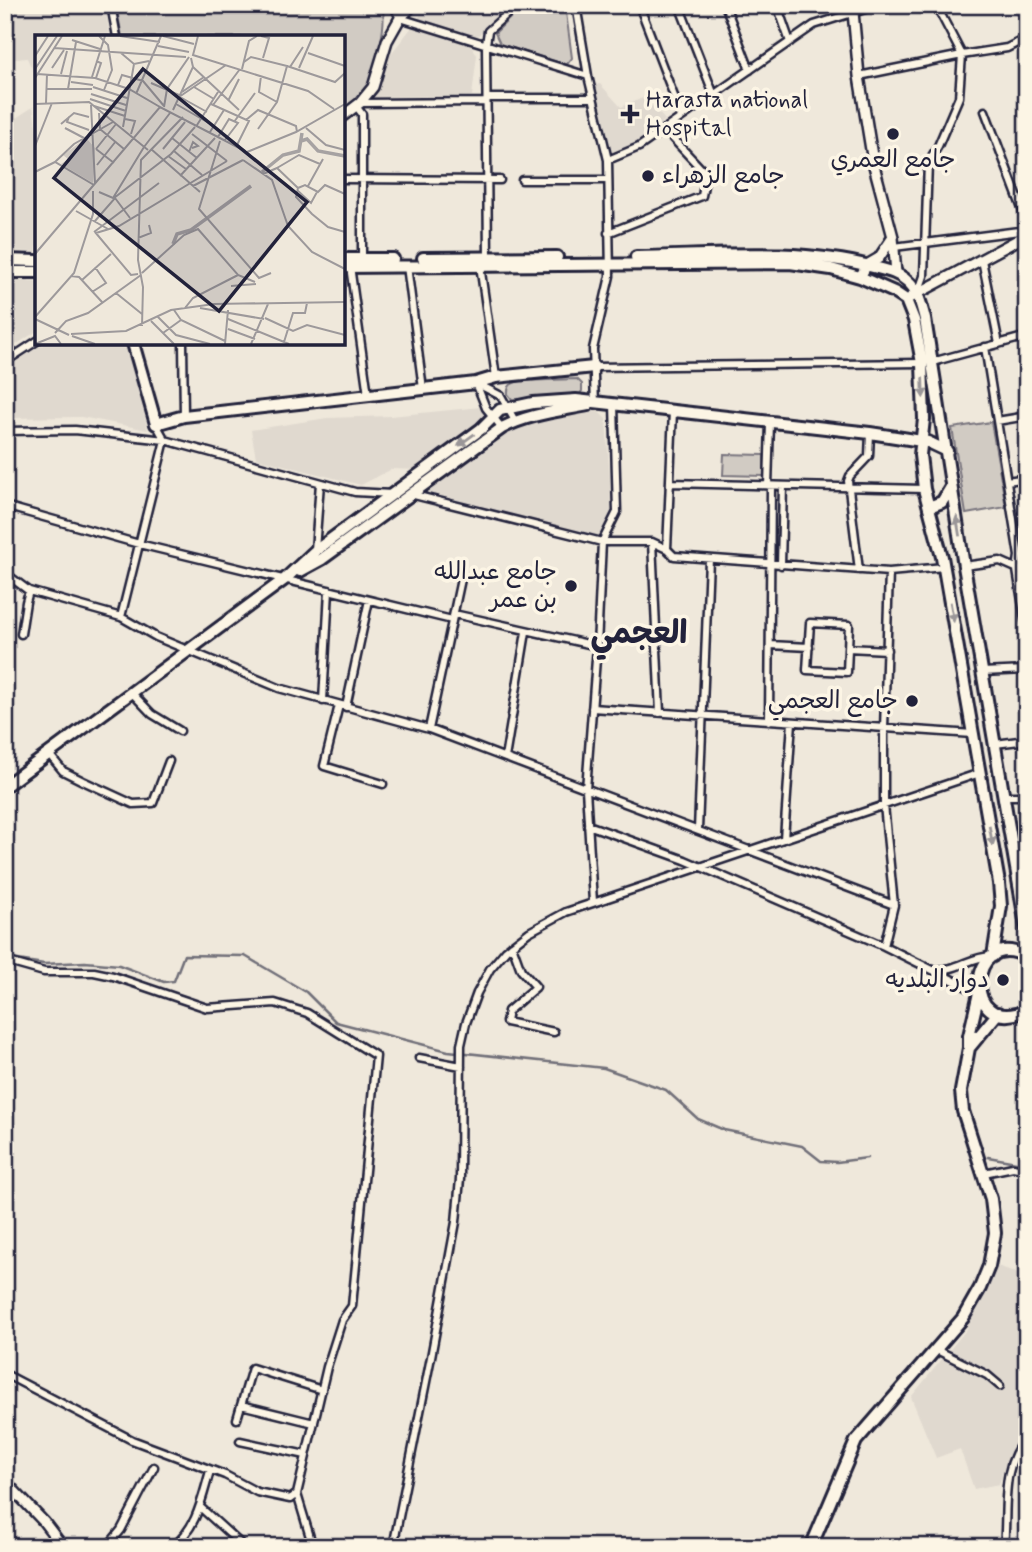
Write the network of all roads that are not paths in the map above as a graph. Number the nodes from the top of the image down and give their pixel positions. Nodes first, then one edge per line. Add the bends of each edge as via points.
1 (111, 5) edge
2 (393, 5) edge
3 (413, 5) edge
4 (517, 5) edge
5 (576, 5) edge
6 (639, 5) edge
7 (679, 5) edge
8 (725, 5) edge
9 (777, 5) edge
10 (878, 5) edge
11 (936, 5) edge
12 (852, 9) edge
13 (400, 18) junction
14 (117, 35) edge
15 (1027, 38) edge
16 (790, 42) junction
17 (486, 44) junction
18 (962, 55) junction
19 (750, 70) junction
20 (588, 76) junction
21 (859, 76) junction
22 (714, 94) junction
23 (593, 98) junction
24 (486, 102) junction
25 (358, 105) junction
26 (985, 111) dead end
27 (345, 115) edge
28 (682, 117) junction
29 (664, 129) junction
30 (608, 160) junction
31 (345, 179) edge
32 (362, 179) junction
33 (487, 180) junction
34 (500, 180) dead end
35 (522, 180) dead end
36 (608, 180) junction
37 (1027, 222) edge
38 (608, 233) junction
39 (1027, 233) edge
40 (893, 242) junction
41 (924, 242) junction
42 (5, 260) edge
43 (609, 260) junction
44 (982, 260) junction
45 (35, 261) edge
46 (484, 262) junction
47 (362, 263) junction
48 (345, 264) edge
49 (867, 265) junction
50 (407, 266) junction
51 (5, 272) edge
52 (35, 272) edge
53 (895, 273) junction
54 (860, 277) junction
55 (918, 294) junction
56 (906, 300) junction
57 (1027, 336) edge
58 (35, 342) edge
59 (999, 344) junction
60 (134, 345) edge
61 (183, 345) edge
62 (985, 347) junction
63 (5, 362) edge
64 (927, 362) junction
65 (594, 367) junction
66 (496, 377) junction
67 (477, 383) junction
68 (423, 389) junction
69 (368, 395) junction
70 (596, 404) junction
71 (614, 404) junction
72 (509, 408) junction
73 (673, 411) junction
74 (184, 416) junction
75 (493, 416) junction
76 (1027, 416) edge
77 (515, 421) junction
78 (997, 421) junction
79 (770, 423) junction
80 (156, 424) junction
81 (502, 428) junction
82 (5, 431) edge
83 (870, 432) junction
84 (164, 440) junction
85 (922, 441) junction
86 (947, 451) junction
87 (1027, 478) edge
88 (1007, 481) junction
89 (320, 483) junction
90 (670, 483) junction
91 (952, 485) junction
92 (770, 486) junction
93 (783, 486) junction
94 (849, 488) junction
95 (924, 489) junction
96 (390, 494) junction
97 (412, 495) junction
98 (5, 506) edge
99 (929, 507) junction
100 (602, 542) junction
101 (652, 542) junction
102 (139, 544) junction
103 (667, 549) junction
104 (315, 551) junction
105 (709, 559) junction
106 (771, 565) junction
107 (781, 565) junction
108 (964, 566) junction
109 (944, 567) junction
110 (859, 570) junction
111 (1017, 570) junction
112 (890, 572) junction
113 (5, 573) edge
114 (1027, 573) edge
115 (285, 579) junction
116 (461, 579) dead end
117 (329, 590) junction
118 (30, 591) junction
119 (369, 600) junction
120 (121, 617) junction
121 (453, 617) junction
122 (526, 632) junction
123 (1027, 632) edge
124 (22, 634) dead end
125 (770, 645) junction
126 (597, 646) junction
127 (808, 646) junction
128 (848, 648) junction
129 (189, 650) junction
130 (887, 650) junction
131 (1027, 670) edge
132 (982, 672) junction
133 (131, 692) junction
134 (967, 698) junction
135 (323, 701) junction
136 (343, 706) junction
137 (592, 708) junction
138 (660, 713) junction
139 (703, 716) junction
140 (991, 719) junction
141 (769, 721) junction
142 (792, 722) junction
143 (429, 729) junction
144 (884, 729) junction
145 (180, 731) dead end
146 (973, 734) junction
147 (1027, 740) edge
148 (995, 744) junction
149 (48, 753) junction
150 (505, 758) junction
151 (169, 761) dead end
152 (980, 773) junction
153 (383, 785) dead end
154 (5, 786) edge
155 (586, 789) junction
156 (1004, 796) junction
157 (1027, 796) edge
158 (884, 805) junction
159 (588, 825) junction
160 (698, 830) junction
161 (784, 839) junction
162 (752, 850) junction
163 (701, 867) junction
164 (1023, 893) edge
165 (593, 902) junction
166 (894, 905) junction
167 (1027, 932) edge
168 (512, 945) junction
169 (884, 946) junction
170 (993, 956) junction
171 (1027, 957) edge
172 (5, 961) edge
173 (929, 970) junction
174 (979, 993) junction
175 (998, 1013) junction
176 (1024, 1013) edge
177 (554, 1032) dead end
178 (969, 1048) junction
179 (419, 1058) dead end
180 (461, 1066) junction
181 (1027, 1170) edge
182 (984, 1173) junction
183 (936, 1349) junction
184 (5, 1374) edge
185 (1000, 1386) dead end
186 (322, 1390) junction
187 (241, 1405) junction
188 (237, 1419) dead end
189 (314, 1423) junction
190 (1027, 1437) edge
191 (240, 1441) dead end
192 (306, 1455) junction
193 (154, 1467) dead end
194 (210, 1471) junction
195 (5, 1481) edge
196 (297, 1494) junction
197 (200, 1507) junction
198 (5, 1537) edge
199 (13, 1547) edge
200 (63, 1547) edge
201 (107, 1547) edge
202 (172, 1547) edge
203 (244, 1547) edge
204 (313, 1547) edge
205 (393, 1547) edge
206 (811, 1547) edge
207 (1004, 1547) edge

1 - 14 street
2 - 13 street
3 - 13 street
4 - 17 street via 488,31
5 - 20 street
6 - 28 street
7 - 22 street
8 - 19 street
9 - 16 street
10 - 12 street
11 - 18 street
12 - 16 street via 814,25
12 - 21 street
13 - 17 street
13 - 25 street via 387,41 373,87
15 - 18 street via 1007,48
16 - 19 street
17 - 20 street
17 - 24 street
18 - 21 street
18 - 41 street via 959,97 928,163
19 - 22 street
20 - 23 street
21 - 40 street via 873,162
22 - 28 street
23 - 24 street via 488,97
23 - 30 street
24 - 25 street
24 - 33 street
25 - 27 street
25 - 32 street via 362,114
26 - 37 street
28 - 29 street
29 - 30 street via 639,147
29 - 38 street via 706,174 702,196
30 - 36 street
31 - 32 street
32 - 33 street
32 - 47 street
33 - 34 street
33 - 46 street
35 - 36 street
36 - 38 street
38 - 43 street
39 - 41 street
39 - 44 street
40 - 41 street
40 - 49 street
40 - 53 street
41 - 55 street
42 - 45 main road
43 - 46 main road
43 - 49 main road via 790,255
43 - 54 main road via 790,263
43 - 65 street
44 - 55 street
44 - 59 street
46 - 47 main road
46 - 50 main road
46 - 66 street
47 - 48 main road
47 - 50 main road
48 - 69 street
49 - 53 main road
49 - 54 street
50 - 68 street
51 - 52 main road
53 - 55 main road
54 - 56 main road
55 - 56 street
55 - 64 main road via 925,319
56 - 64 main road
57 - 59 street
58 - 63 street
59 - 62 street
60 - 80 main road
61 - 74 street
62 - 64 street
62 - 78 street
64 - 65 street
64 -> 85 main road
64 - 86 main road
65 - 66 main road
65 - 70 street
66 - 67 main road
67 - 68 main road
67 - 72 street via 501,396
67 - 75 street
68 - 69 main road
69 - 74 main road
70 - 71 main road
70 - 72 main road via 576,400
70 - 77 main road
71 - 73 main road
71 - 100 street via 617,512
72 - 75 main road
72 - 77 street
73 - 79 main road
73 - 90 street
74 - 80 main road
75 - 81 street
75 -> 96 main road
76 - 78 street
77 - 81 main road
78 - 88 street
79 - 83 main road
79 - 92 street
80 - 84 street
81 - 97 main road
82 - 84 street via 75,430
83 - 85 main road
83 - 94 street via 869,456 850,476
84 - 89 street
84 - 102 street
85 - 86 main road
85 - 95 main road
86 - 91 main road
87 - 88 street
88 - 111 street via 1019,556
89 - 96 street
89 - 104 street
90 - 92 street
90 - 103 street
91 - 99 main road via 946,498
108 -> 91 main road
92 - 93 street
92 - 106 street
93 - 94 street
93 - 107 street
94 - 95 street
94 - 110 street
95 - 99 main road
96 - 97 street
96 - 104 main road
97 - 100 street
97 - 115 main road via 322,559
98 - 102 street
99 - 109 main road
100 - 101 street
100 - 126 street
101 - 103 street
101 - 138 street
102 - 115 street
102 - 120 street
103 - 105 street via 674,556
104 - 115 main road
105 - 106 street
105 - 139 street
106 - 107 street
106 - 125 street
107 - 110 street
108 - 111 street via 1000,561
108 - 132 main road
109 - 112 street
109 -> 134 main road
110 - 112 street
111 - 114 street
111 - 123 street
112 - 130 street
113 - 118 street
115 - 117 street
115 - 129 main road
116 - 121 street
117 - 119 street
117 - 135 street
118 - 120 street
118 - 124 street
119 - 121 street
119 - 136 street
120 - 129 street
121 - 122 street
121 - 143 street
122 - 126 street
122 - 150 street
125 - 127 street
125 - 141 street
126 - 137 street
127 - 128 street via 810,623 849,625
127 - 128 street via 807,670 847,672
128 - 130 street
129 - 133 main road
129 - 135 street via 279,688
130 - 144 street
131 - 132 street
132 - 140 main road
133 - 145 street via 152,714
133 - 149 main road
134 - 140 main road via 982,705
134 - 146 main road
135 - 136 street
136 - 143 street
136 - 153 street via 324,766
137 - 138 street
137 - 155 street
138 - 139 street
139 - 141 street
139 - 160 street
140 - 148 main road
141 - 142 street
142 - 144 street
142 - 161 street
143 - 150 street
144 - 146 street
144 - 158 street
146 - 152 main road
147 - 148 street
148 - 156 main road
149 - 151 street via 63,771 133,804 153,803
149 - 154 main road
150 - 155 street
152 - 158 street
152 -> 170 main road via 1001,906
155 - 159 street
155 - 160 street
156 - 157 street
156 - 164 main road
158 - 161 street
158 - 166 street
159 - 163 street
159 - 165 street
160 - 162 street
161 - 162 street
162 - 163 street
162 - 166 street
163 - 165 street
163 - 169 street
164 - 167 main road
165 - 168 street
166 - 169 street
168 - 177 street via 521,970 536,987 509,1011 506,1022
168 - 180 street via 490,969 477,993 461,1045
169 - 173 street
170 - 171 main road via 1013,952
170 - 173 street via 978,956 948,971
170 - 174 main road via 980,972
172 - 186 street via 44,972 113,975 207,1008 275,1003 307,1013 379,1055 352,1306 342,1320
173 - 174 street
174 - 175 main road
174 - 178 main road
175 - 176 main road
175 - 178 main road
178 - 182 main road via 961,1091 963,1111
179 - 180 street
180 - 205 street via 456,1222
181 - 182 street via 1013,1167
182 - 183 main road via 994,1217 993,1250 963,1318
183 - 185 street
183 - 206 main road via 856,1441
184 - 194 street via 132,1440
186 - 187 street via 252,1368
186 - 189 street
187 - 188 street
187 - 189 street
189 - 192 street
190 - 207 street via 1010,1465 1006,1483
191 - 192 street
192 - 196 street
193 - 201 street via 121,1531
194 - 196 street via 264,1495 290,1499
194 - 197 street
195 - 200 street
196 - 204 street
197 - 202 street via 187,1534
197 - 203 street
198 - 199 street

